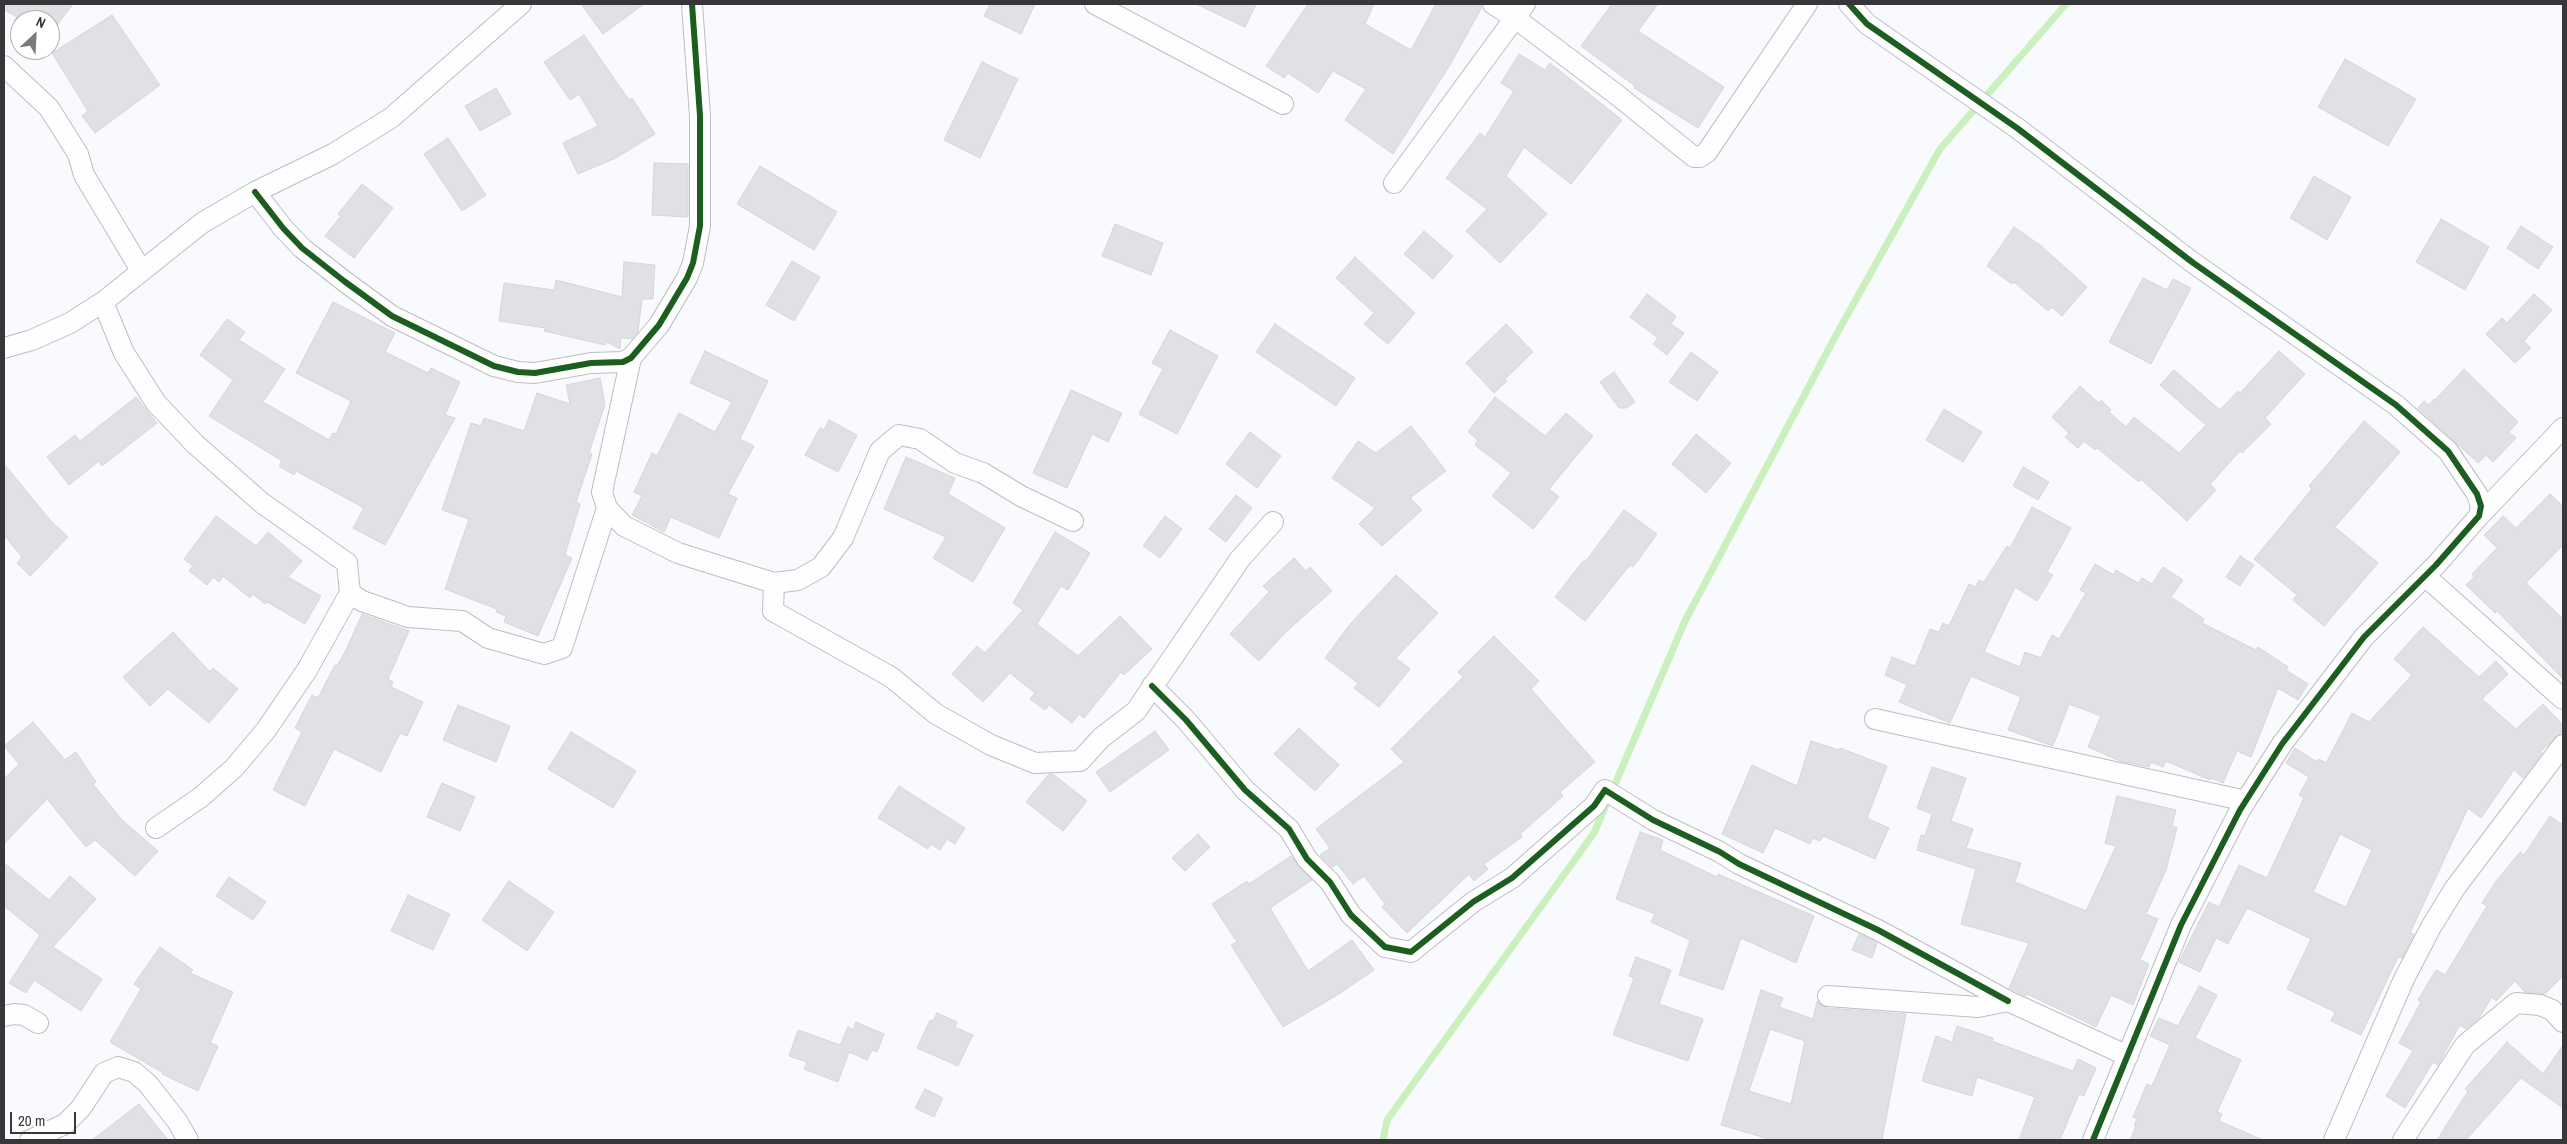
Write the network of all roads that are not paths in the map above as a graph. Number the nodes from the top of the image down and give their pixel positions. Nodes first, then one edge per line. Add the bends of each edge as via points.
1 (521, 4) edge
2 (692, 4) edge
3 (1095, 4) edge
4 (1493, 4) edge
5 (1807, 4) edge
6 (1849, 4) edge
7 (1520, 11) edge
8 (4, 66) edge
9 (1283, 104) dead end
10 (1394, 183) dead end
11 (255, 192) junction
12 (141, 270) junction
13 (103, 302) junction
14 (4, 348) edge
15 (631, 358) junction
16 (2563, 428) edge
17 (607, 508) junction
18 (2478, 516) junction
19 (1073, 520) dead end
20 (1273, 522) dead end
21 (2425, 576) junction
22 (774, 584) junction
23 (350, 593) junction
24 (1152, 686) junction
25 (2563, 699) edge
26 (1875, 719) dead end
27 (2563, 744) edge
28 (2246, 801) junction
29 (156, 828) dead end
30 (1828, 996) dead end
31 (2008, 1000) junction
32 (4, 1016) edge
33 (2563, 1022) edge
34 (38, 1023) dead end
35 (2128, 1056) junction
36 (30, 1140) edge
37 (188, 1140) edge
38 (2093, 1140) edge
39 (2334, 1140) edge
40 (2403, 1140) edge

1 - 11 street via 391,118 333,154
2 - 15 street via 700,116 700,226 687,278 659,325
3 - 9 street
4 - 7 street
5 - 7 street via 1707,152 1700,157 1694,157 1617,95
6 - 18 street via 1867,24 2017,128 2192,262 2396,405 2448,451 2477,494 2481,506
7 - 10 street
8 - 12 street via 54,116 78,154 84,175
11 - 12 street via 202,223
11 - 15 street via 302,248 352,287 392,316 494,366 535,373 591,363 623,362
12 - 13 street
13 - 14 street via 70,323
13 - 23 street via 124,353 156,403 195,444 262,503 347,563
15 - 17 street via 602,492
16 - 18 street
17 - 22 street via 624,526 678,554
17 - 23 street via 562,648 544,654 488,638 462,621 408,617 362,601
18 - 21 street
19 - 22 street via 1021,496 983,473 955,463 920,439 899,435 880,451 843,538 820,567 798,580
20 - 24 street via 1240,559
21 - 25 street
21 - 28 street via 2364,637 2282,744
22 - 24 street via 773,611 890,678 936,714 991,745 1035,763 1080,761 1101,738 1136,711
23 - 29 street via 307,670 266,730 234,768 202,797
24 - 31 street via 1186,720 1245,790 1290,829 1307,859 1330,882 1351,915 1385,947 1411,952 1473,902 1512,878 1594,806 1604,790 1653,820 1878,930
26 - 28 street
27 - 39 street via 2455,888 2431,927 2404,979
28 - 35 street via 2181,925
30 - 31 street via 1978,1007
31 - 35 street
32 - 34 street via 24,1016
33 - 40 street via 2552,1010 2540,1005 2516,1004 2465,1045
35 - 38 street
36 - 37 street via 65,1124 81,1108 104,1073 118,1067 134,1072 148,1084

